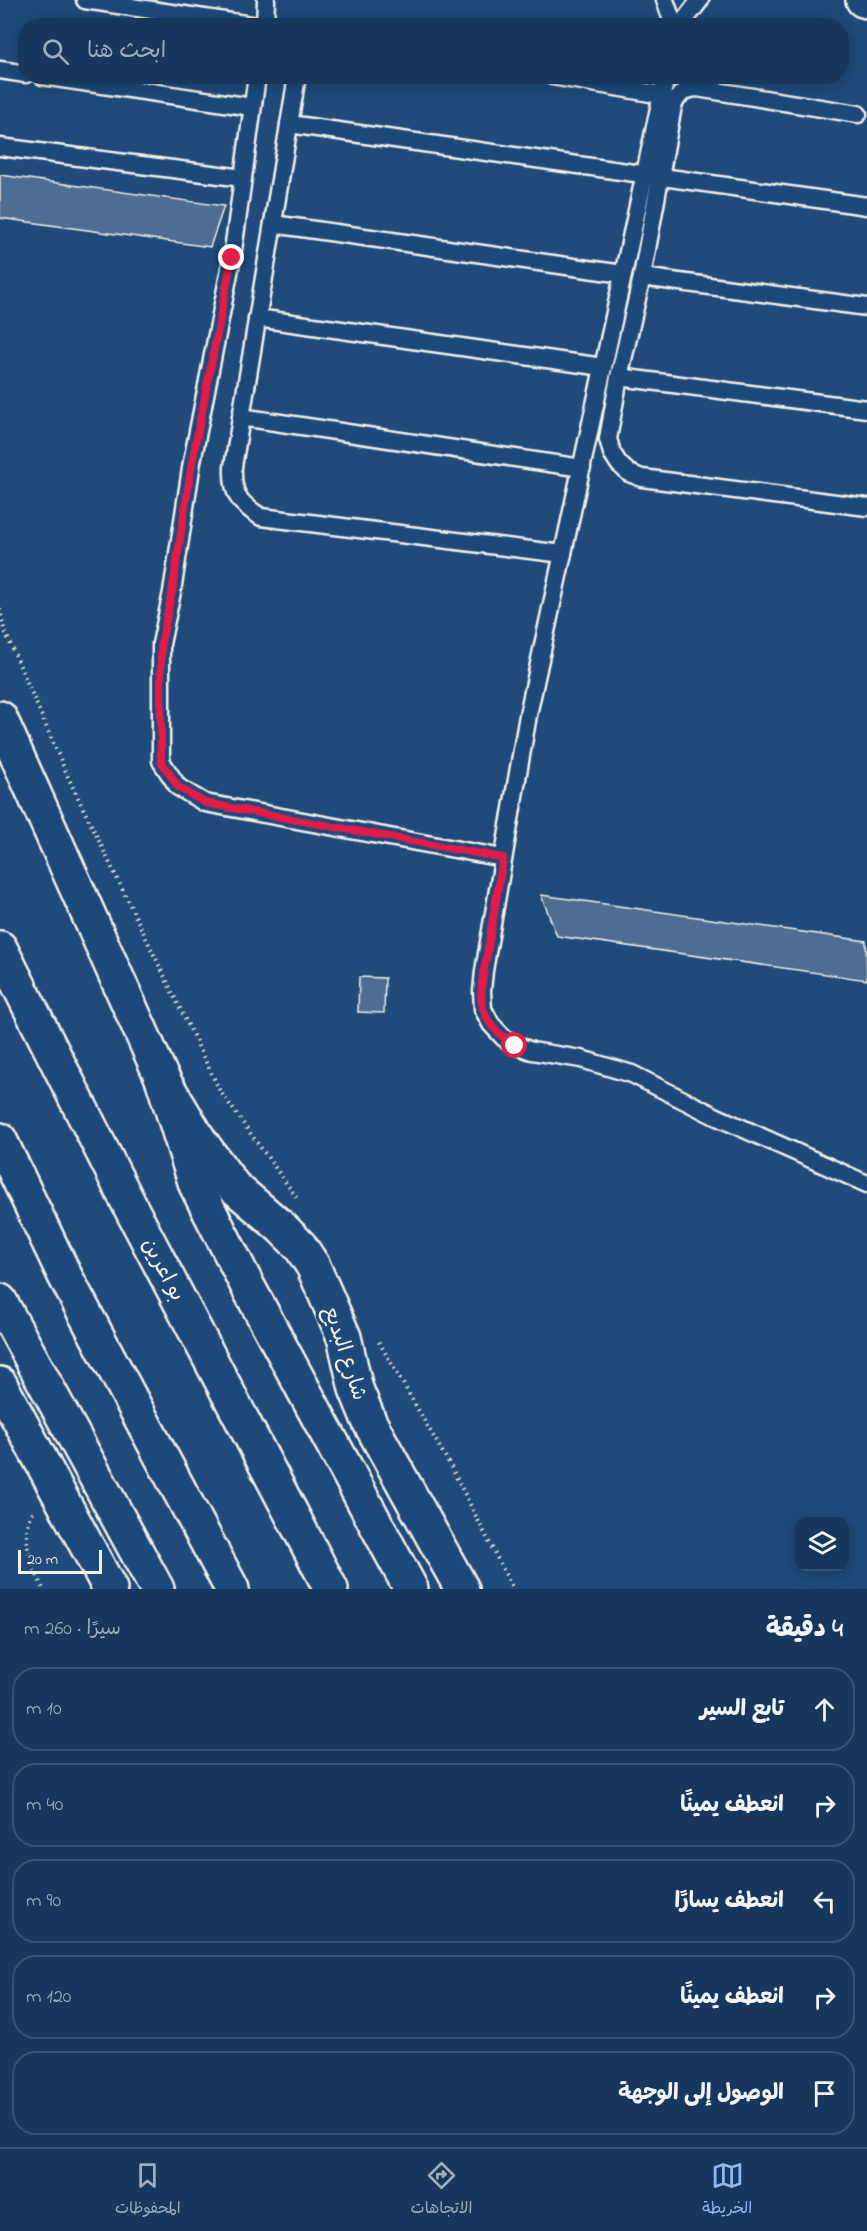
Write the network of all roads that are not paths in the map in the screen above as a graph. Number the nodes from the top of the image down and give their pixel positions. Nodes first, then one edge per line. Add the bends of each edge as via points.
1 (85, 0) edge
2 (266, 0) edge
3 (665, 0) edge
4 (700, 0) edge
5 (205, 18) edge
6 (265, 18) edge
7 (671, 18) edge
8 (686, 18) edge
9 (0, 70) edge
10 (18, 73) edge
11 (96, 84) edge
12 (256, 84) edge
13 (296, 84) edge
14 (598, 84) edge
15 (664, 84) edge
16 (662, 95) junction
17 (252, 107) junction
18 (858, 114) dead end
19 (289, 124) junction
20 (0, 147) edge
21 (652, 176) junction
22 (243, 178) junction
23 (867, 206) edge
24 (273, 224) junction
25 (623, 274) junction
26 (642, 277) junction
27 (867, 307) edge
28 (257, 318) junction
29 (603, 366) junction
30 (619, 377) junction
31 (867, 409) edge
32 (241, 417) junction
33 (582, 468) junction
34 (867, 507) edge
35 (563, 554) junction
36 (0, 718) edge
37 (503, 858) junction
38 (0, 948) edge
39 (162, 1078) junction
40 (0, 1140) edge
41 (867, 1184) edge
42 (0, 1300) edge
43 (0, 1384) edge
44 (110, 1589) edge
45 (157, 1589) edge
46 (232, 1589) edge
47 (331, 1589) edge
48 (411, 1589) edge
49 (462, 1589) edge

1 - 5 lane
2 - 6 lane
3 - 7 lane
4 - 8 lane
9 - 10 lane
11 - 17 lane
12 - 17 lane
13 - 19 lane
14 - 16 lane
15 - 16 lane
16 - 21 lane
17 - 22 lane
18 - 21 lane via 689,89 673,106
19 - 21 lane
19 - 24 lane
20 - 22 lane
21 - 23 lane
21 - 25 lane
21 - 26 lane
22 - 37 lane via 232,258 161,644 161,761 178,787 205,803
24 - 25 lane
24 - 28 lane
25 - 29 lane
26 - 27 lane
26 - 30 lane
28 - 29 lane
28 - 32 lane
29 - 33 lane
30 - 31 lane
30 - 34 lane via 608,439 619,465 629,473 642,478
32 - 33 lane
32 - 35 lane via 232,482 237,497 261,517
33 - 35 lane
35 - 37 lane via 528,715
36 - 39 main road
37 - 41 lane via 482,991 483,1009 504,1038 532,1051 581,1059 632,1074
38 - 47 main road, بو اعرين
39 - 48 main road via 196,1185
39 - 49 main road, شارع البديع via 200,1141 234,1187 300,1246 313,1266 344,1337 356,1389 370,1423
40 - 46 main road via 66,1276
42 - 45 main road
43 - 44 main road

